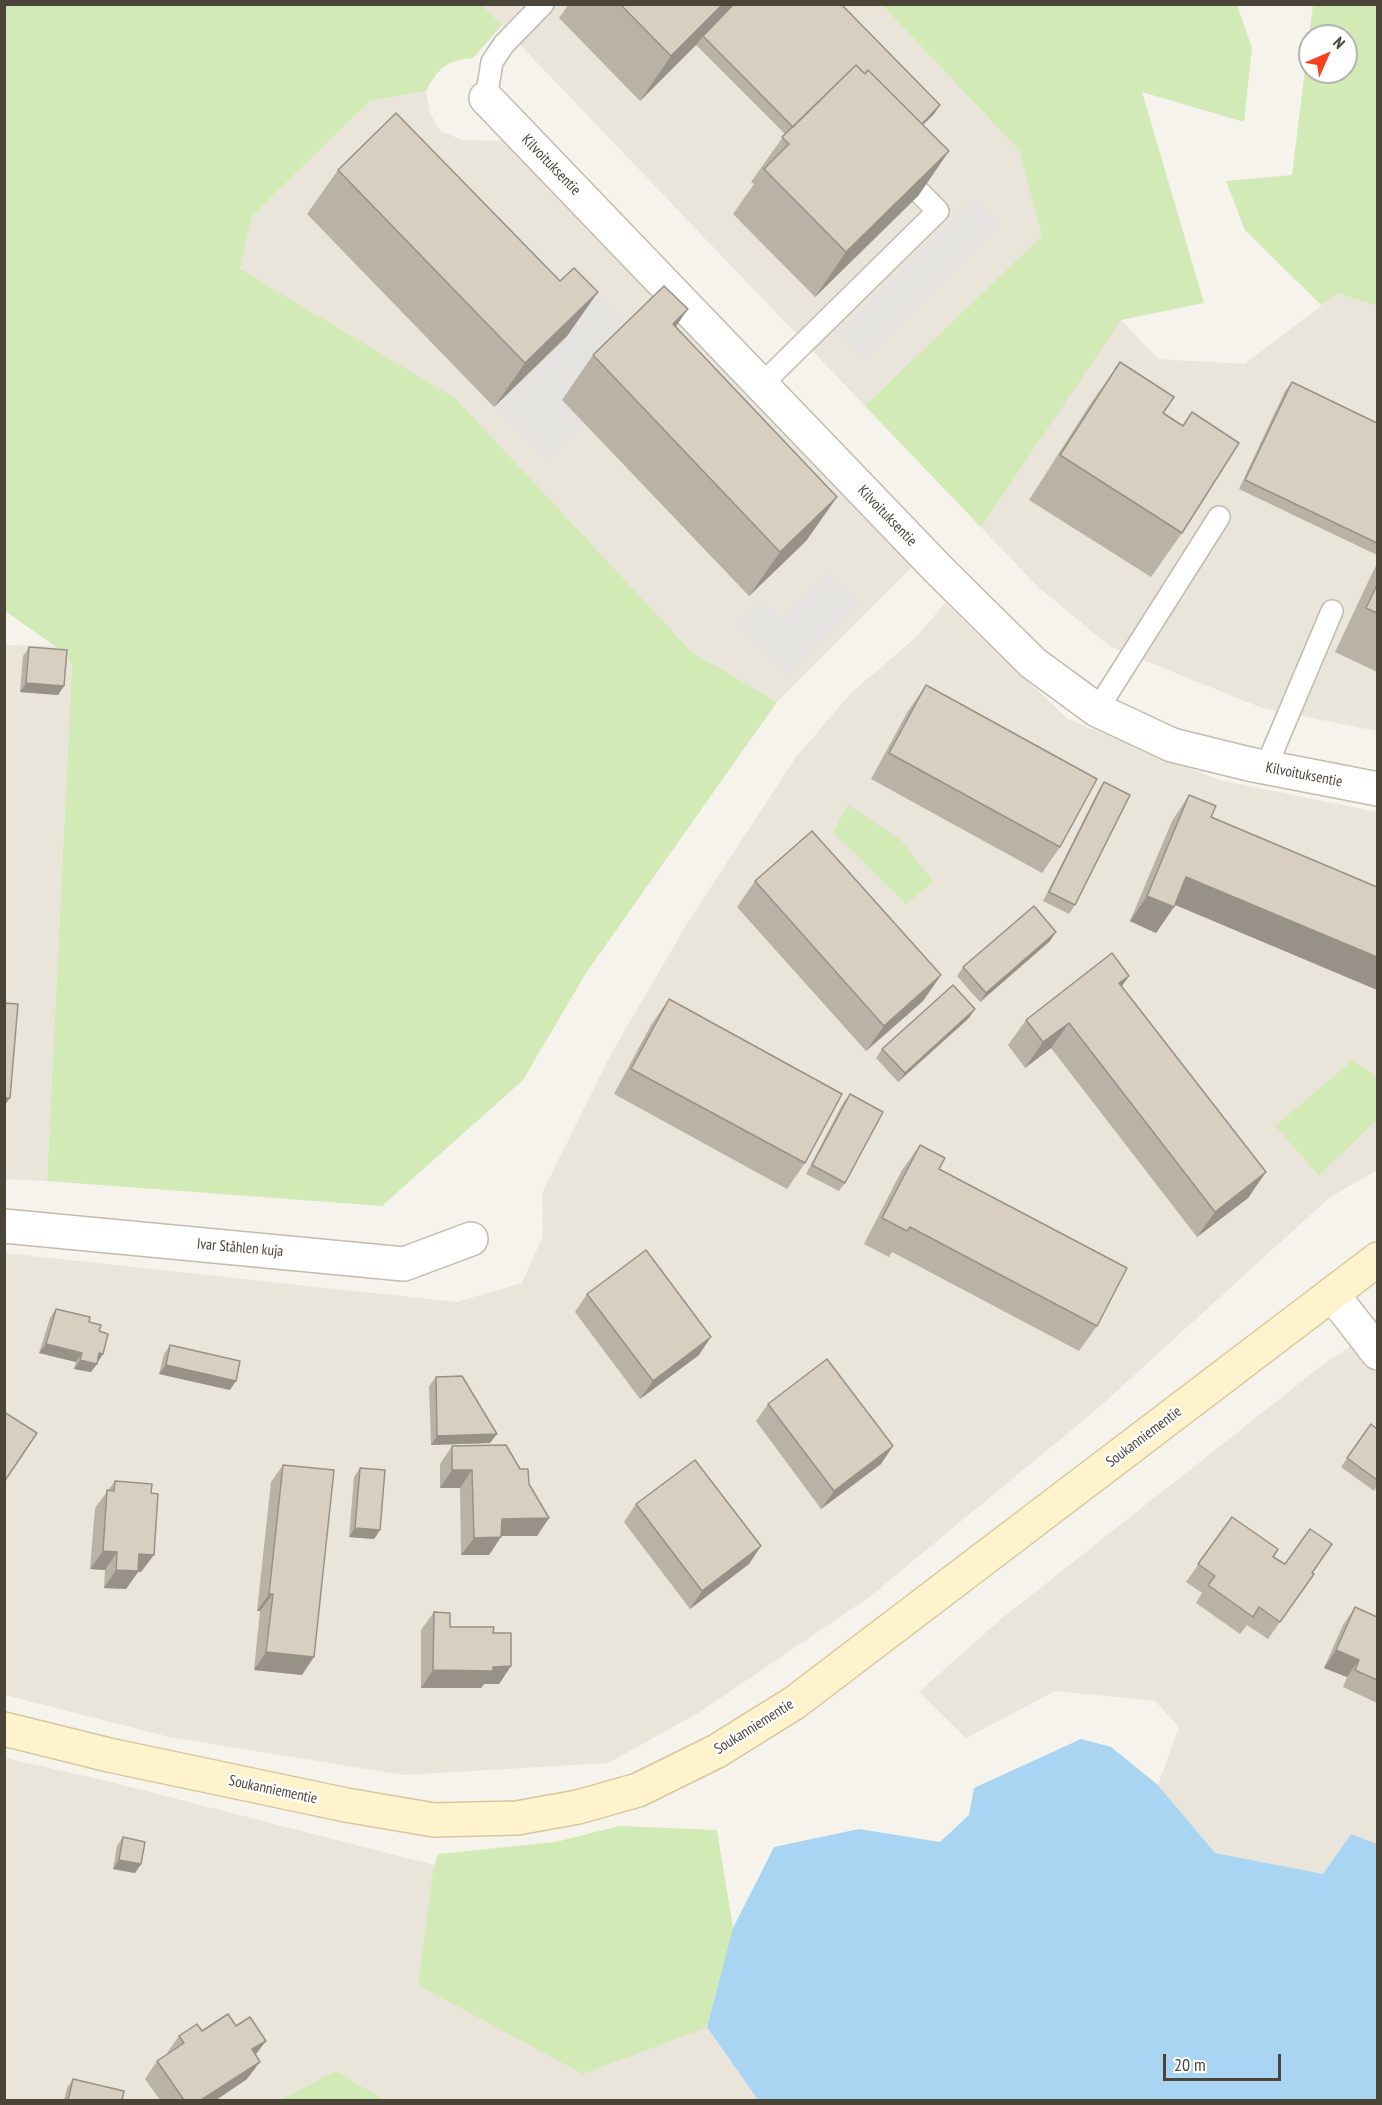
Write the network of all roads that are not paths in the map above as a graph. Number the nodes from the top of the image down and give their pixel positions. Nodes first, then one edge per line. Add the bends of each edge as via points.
1 (543, 4) edge
2 (486, 98) joint
3 (918, 191) edge
4 (761, 384) junction
5 (1219, 517) edge
6 (1332, 611) dead end
7 (1097, 710) junction
8 (1266, 767) junction
9 (1377, 789) edge
10 (4, 1226) edge
11 (471, 1239) dead end
12 (1377, 1259) edge
13 (1332, 1294) junction
14 (1377, 1353) edge
15 (4, 1729) edge

1 - 2 lane via 492,62
2 - 4 street, Kilvoituksentie
3 - 4 lane via 938,211
4 - 7 street, Kilvoituksentie via 1033,663
5 - 7 lane
6 - 8 lane
7 - 8 street, Kilvoituksentie via 1172,745
8 - 9 street, Kilvoituksentie
10 - 11 street, Ivar Ståhlen kuja via 404,1264
12 - 13 street, Soukanniementie
13 - 14 street
13 - 15 street, Soukanniementie via 794,1703 717,1751 638,1790 578,1808 517,1818 434,1820 154,1765

